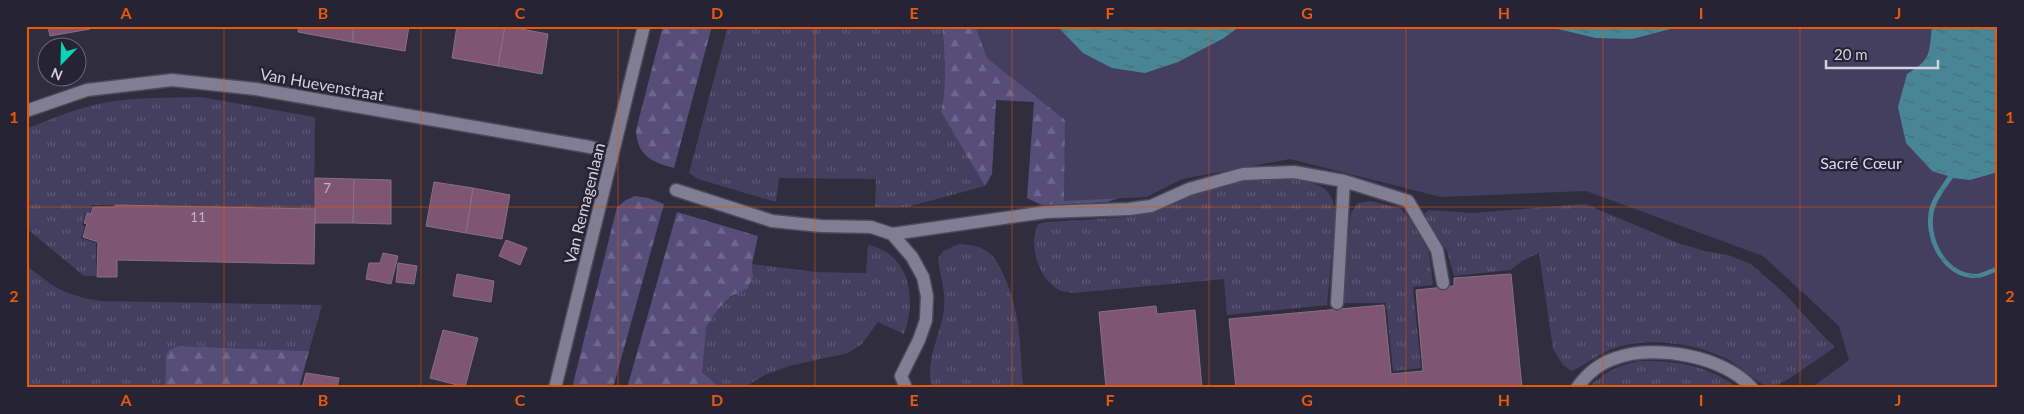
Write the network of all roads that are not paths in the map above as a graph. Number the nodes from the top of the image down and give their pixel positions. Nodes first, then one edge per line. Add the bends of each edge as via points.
1 (644, 26) edge
2 (26, 111) edge
3 (613, 153) junction
4 (1344, 181) junction
5 (676, 190) dead end
6 (892, 234) junction
7 (1442, 283) dead end
8 (1337, 303) dead end
9 (556, 388) edge
10 (906, 388) edge
11 (1577, 388) edge
12 (1752, 388) edge

1 - 3 street, Van Remagenlaan
2 - 3 street, Van Huevenstraat via 87,90 172,80 256,89
3 - 9 street, Van Remagenlaan
4 - 6 street via 1294,172 1243,174 1189,189 1151,206 1046,212
4 - 7 street via 1408,201 1437,250
4 - 8 street
5 - 6 street via 772,221 871,227
6 - 10 street via 912,257 923,277 926,296 926,320 901,376
11 - 12 street via 1596,368 1615,358 1670,352 1722,368 1739,376

